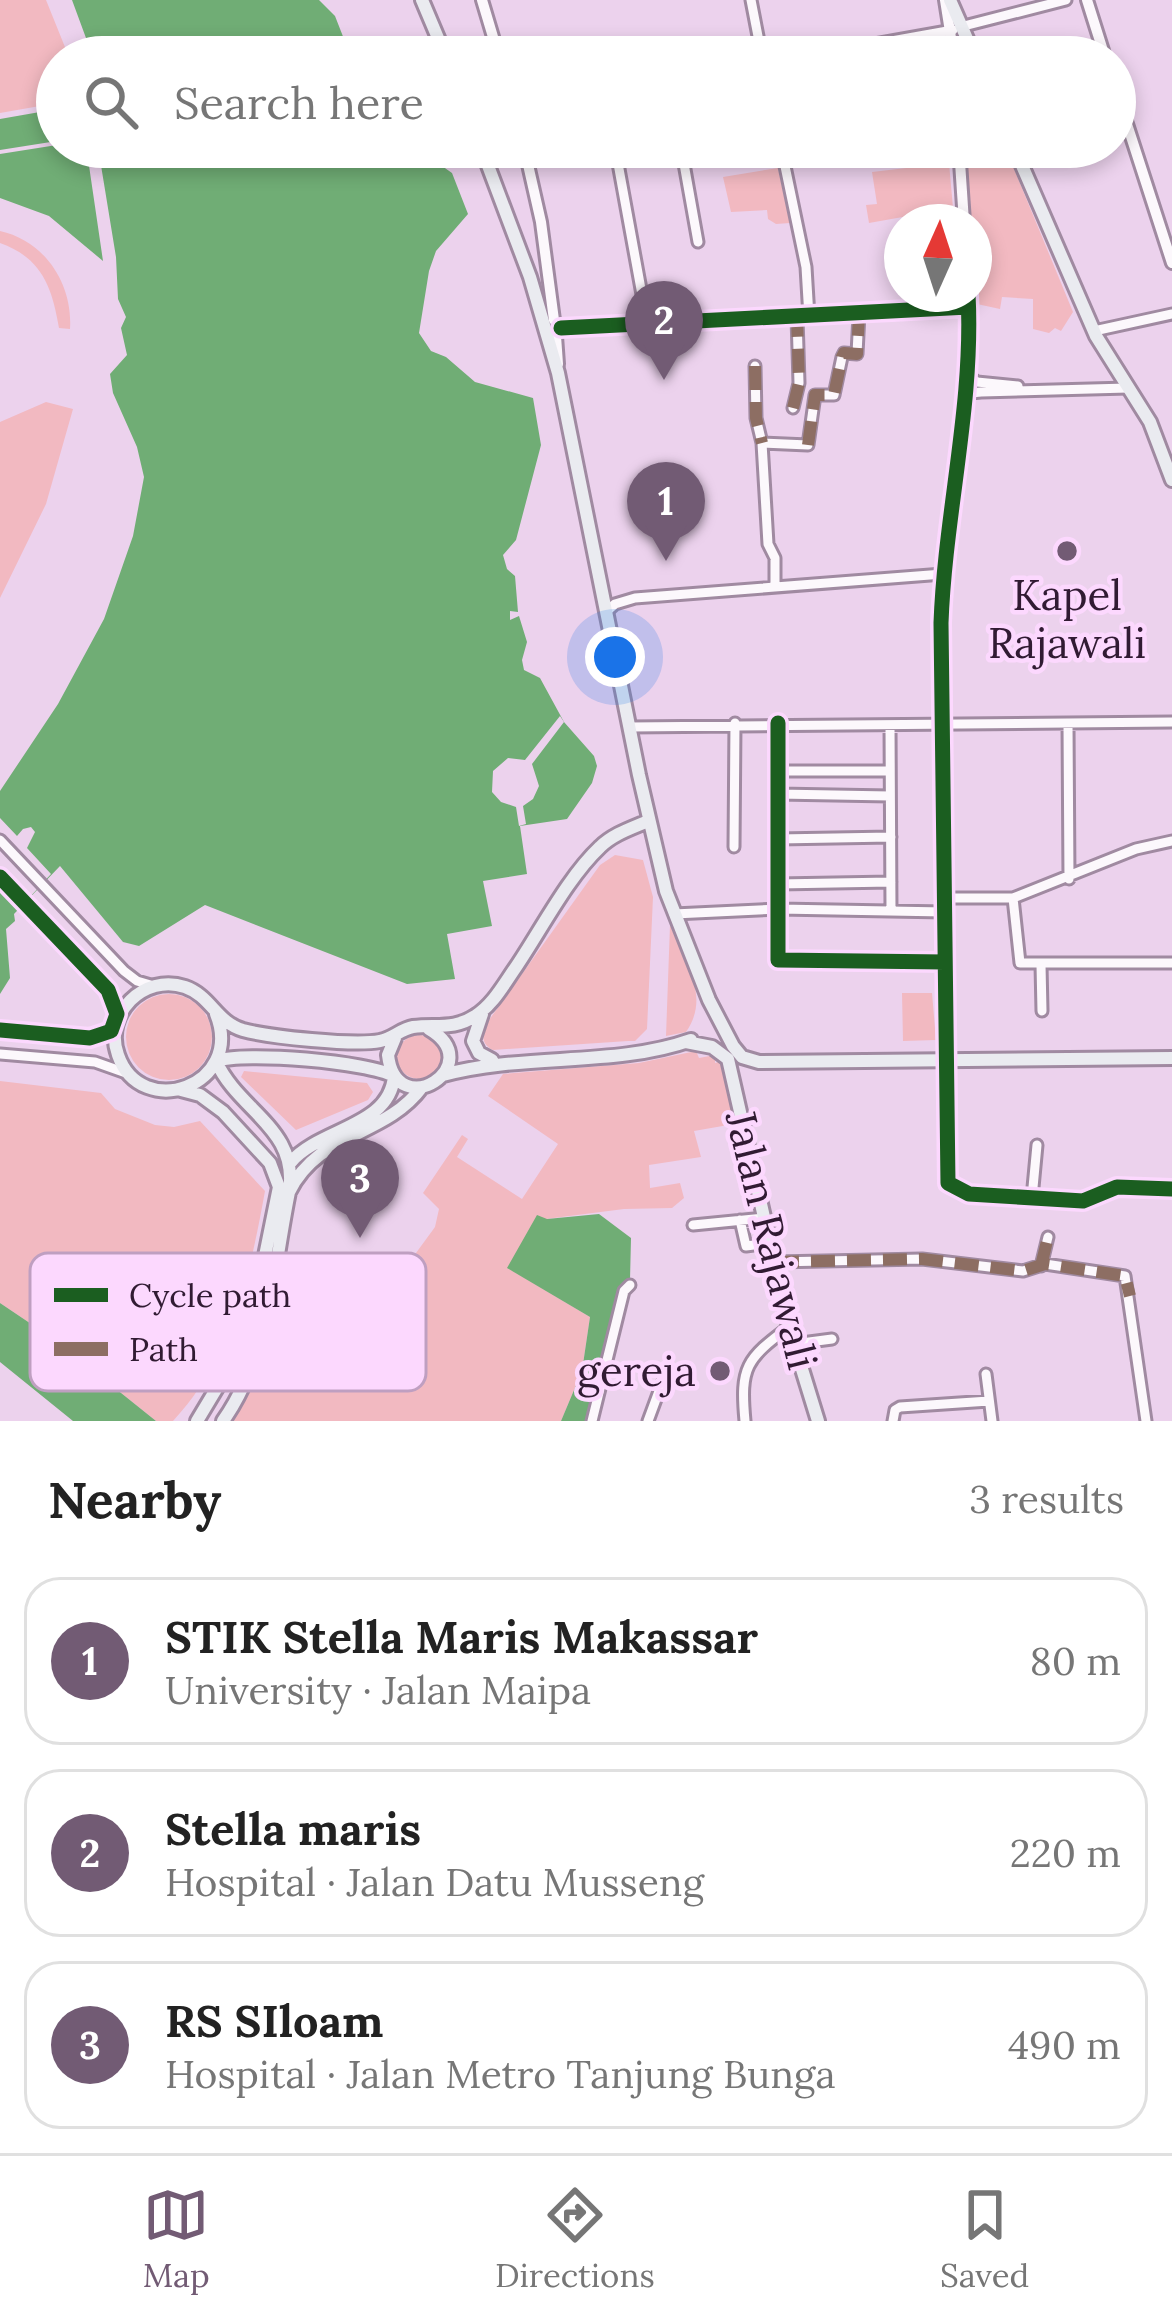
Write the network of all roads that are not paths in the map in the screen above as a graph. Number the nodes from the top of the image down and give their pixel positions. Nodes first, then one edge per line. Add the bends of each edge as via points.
1 (422, 0) edge
2 (482, 0) edge
3 (751, 0) edge
4 (948, 0) edge
5 (1066, 0) edge
6 (1087, 0) edge
7 (957, 28) junction
8 (437, 36) edge
9 (493, 36) edge
10 (757, 36) edge
11 (914, 36) edge
12 (956, 36) edge
13 (962, 36) edge
14 (1098, 36) edge
15 (1136, 151) edge
16 (490, 168) edge
17 (529, 168) edge
18 (619, 168) edge
19 (685, 168) edge
20 (785, 168) edge
21 (960, 168) edge
22 (1023, 168) edge
23 (963, 204) edge
24 (698, 242) dead end
25 (1172, 262) edge
26 (884, 311) edge
27 (968, 312) edge
28 (859, 314) junction
29 (1172, 314) edge
30 (803, 317) junction
31 (647, 322) junction
32 (561, 328) junction
33 (1094, 331) junction
34 (755, 366) dead end
35 (558, 371) junction
36 (965, 372) junction
37 (1128, 388) junction
38 (1047, 390) junction
39 (964, 400) junction
40 (793, 408) dead end
41 (763, 443) junction
42 (1172, 481) edge
43 (943, 574) junction
44 (775, 587) junction
45 (608, 611) junction
46 (1172, 722) edge
47 (736, 723) junction
48 (778, 723) junction
49 (941, 724) junction
50 (1068, 724) junction
51 (890, 725) junction
52 (630, 727) junction
53 (778, 771) junction
54 (890, 771) junction
55 (778, 794) junction
56 (890, 796) junction
57 (648, 820) junction
58 (891, 837) junction
59 (778, 838) junction
60 (0, 840) edge
61 (1172, 842) edge
62 (734, 847) dead end
63 (0, 877) edge
64 (1069, 879) junction
65 (891, 882) junction
66 (778, 884) junction
67 (1013, 898) junction
68 (945, 905) junction
69 (778, 909) junction
70 (891, 910) junction
71 (674, 914) junction
72 (945, 962) junction
73 (1172, 963) edge
74 (1041, 965) junction
75 (154, 986) junction
76 (486, 1008) junction
77 (1042, 1011) dead end
78 (216, 1014) junction
79 (116, 1023) junction
80 (428, 1028) junction
81 (0, 1030) edge
82 (402, 1032) junction
83 (730, 1053) junction
84 (0, 1054) edge
85 (1172, 1058) edge
86 (216, 1061) junction
87 (499, 1062) junction
88 (759, 1062) junction
89 (948, 1062) junction
90 (443, 1075) junction
91 (131, 1076) junction
92 (394, 1076) junction
93 (735, 1087) junction
94 (422, 1088) junction
95 (180, 1090) junction
96 (1036, 1145) dead end
97 (291, 1162) junction
98 (1172, 1189) edge
99 (289, 1192) junction
100 (1032, 1198) junction
101 (765, 1218) junction
102 (740, 1220) junction
103 (693, 1225) dead end
104 (1048, 1237) dead end
105 (770, 1243) junction
106 (266, 1253) edge
107 (278, 1253) edge
108 (775, 1262) junction
109 (1041, 1266) junction
110 (630, 1285) dead end
111 (789, 1327) junction
112 (832, 1340) dead end
113 (794, 1344) junction
114 (986, 1374) dead end
115 (662, 1383) dead end
116 (215, 1391) edge
117 (240, 1391) edge
118 (989, 1401) junction
119 (197, 1421) edge
120 (223, 1421) edge
121 (592, 1421) edge
122 (647, 1421) edge
123 (746, 1421) edge
124 (818, 1421) edge
125 (893, 1421) edge
126 (992, 1421) edge
127 (1146, 1421) edge

1 - 8 main road
2 - 9 street
3 - 10 street
4 - 7 main road
5 - 7 street
6 - 14 street
7 - 11 street
7 - 12 street
7 - 13 main road
15 - 25 street
16 - 35 main road, Jalan Rajawali
17 - 32 street
18 - 31 street
19 - 24 street
20 - 30 street via 806,267
21 - 23 street
22 - 33 main road
26 - 28 street
27 - 36 street
28 - 30 street
28 - 41 street via 856,354 844,353 835,395 815,395 808,445
29 - 33 street
30 - 31 street
30 - 40 street
31 - 32 street
32 - 35 street
33 - 37 main road
34 - 41 street
35 - 45 main road, Jalan Rajawali
36 - 38 street via 977,382
36 - 39 street
37 - 38 street
37 - 42 main road
38 - 39 street via 971,393
39 - 43 street
41 - 44 street
43 - 44 street
43 - 49 street
44 - 45 street via 625,599
45 - 52 main road, Jalan Rajawali
46 - 50 street
47 - 48 street
47 - 52 street
47 - 62 street
48 - 51 street
48 - 53 street
49 - 50 street
49 - 51 street
49 - 68 street
50 - 64 street
51 - 54 street
52 - 57 main road, Jalan Rajawali
53 - 54 street
53 - 55 street
54 - 56 street
55 - 56 street
55 - 59 street
56 - 58 street
57 - 71 main road, Jalan Rajawali
57 - 76 main road via 597,849
58 - 59 street
58 - 65 street
59 - 66 street
60 - 75 street via 124,971
61 - 64 street
63 - 79 street via 108,990
64 - 67 street
65 - 66 street
65 - 70 street
66 - 69 street
67 - 68 street
67 - 74 street via 1018,959
68 - 70 street
68 - 72 street
69 - 70 street
69 - 71 street
69 - 72 street via 778,960
71 - 83 main road, Jalan Rajawali
72 - 89 street
73 - 74 street
74 - 77 street
75 - 78 main road via 187,988
75 - 79 main road via 134,997
76 - 80 main road via 470,1020
76 - 87 main road via 473,1041 482,1056
78 - 82 main road via 246,1031 374,1042
78 - 86 main road
79 - 81 street via 90,1037
79 - 91 main road via 116,1048
80 - 82 main road
80 - 90 main road via 448,1051
82 - 92 main road via 388,1055
83 - 87 main road via 686,1042
83 - 88 main road
83 - 93 main road, Jalan Rajawali
84 - 91 street via 95,1062
85 - 89 main road
86 - 92 main road via 310,1062
86 - 95 main road
86 - 97 main road
87 - 90 main road
88 - 89 main road
88 - 93 main road
89 - 100 street via 948,1183 969,1194
90 - 94 main road
91 - 95 main road via 157,1090
92 - 94 main road
92 - 97 main road via 379,1110
93 - 101 main road, Jalan Rajawali
94 - 99 main road via 406,1108 313,1157
95 - 106 main road via 223,1112 274,1169 279,1187
96 - 100 street
97 - 99 main road
98 - 100 street via 1117,1187 1087,1201
99 - 107 main road
101 - 102 street
101 - 105 main road, Jalan Rajawali
102 - 103 street
102 - 105 street via 746,1246
104 - 109 street
105 - 108 main road, Jalan Rajawali
108 - 109 street
108 - 111 main road, Jalan Rajawali
109 - 127 street via 1127,1279
110 - 121 street
111 - 113 main road, Jalan Rajawali
111 - 123 street via 744,1371
112 - 113 street
113 - 124 main road, Jalan Rajawali
114 - 118 street
115 - 122 street
116 - 119 main road
117 - 120 main road
118 - 125 street via 897,1408
118 - 126 street

